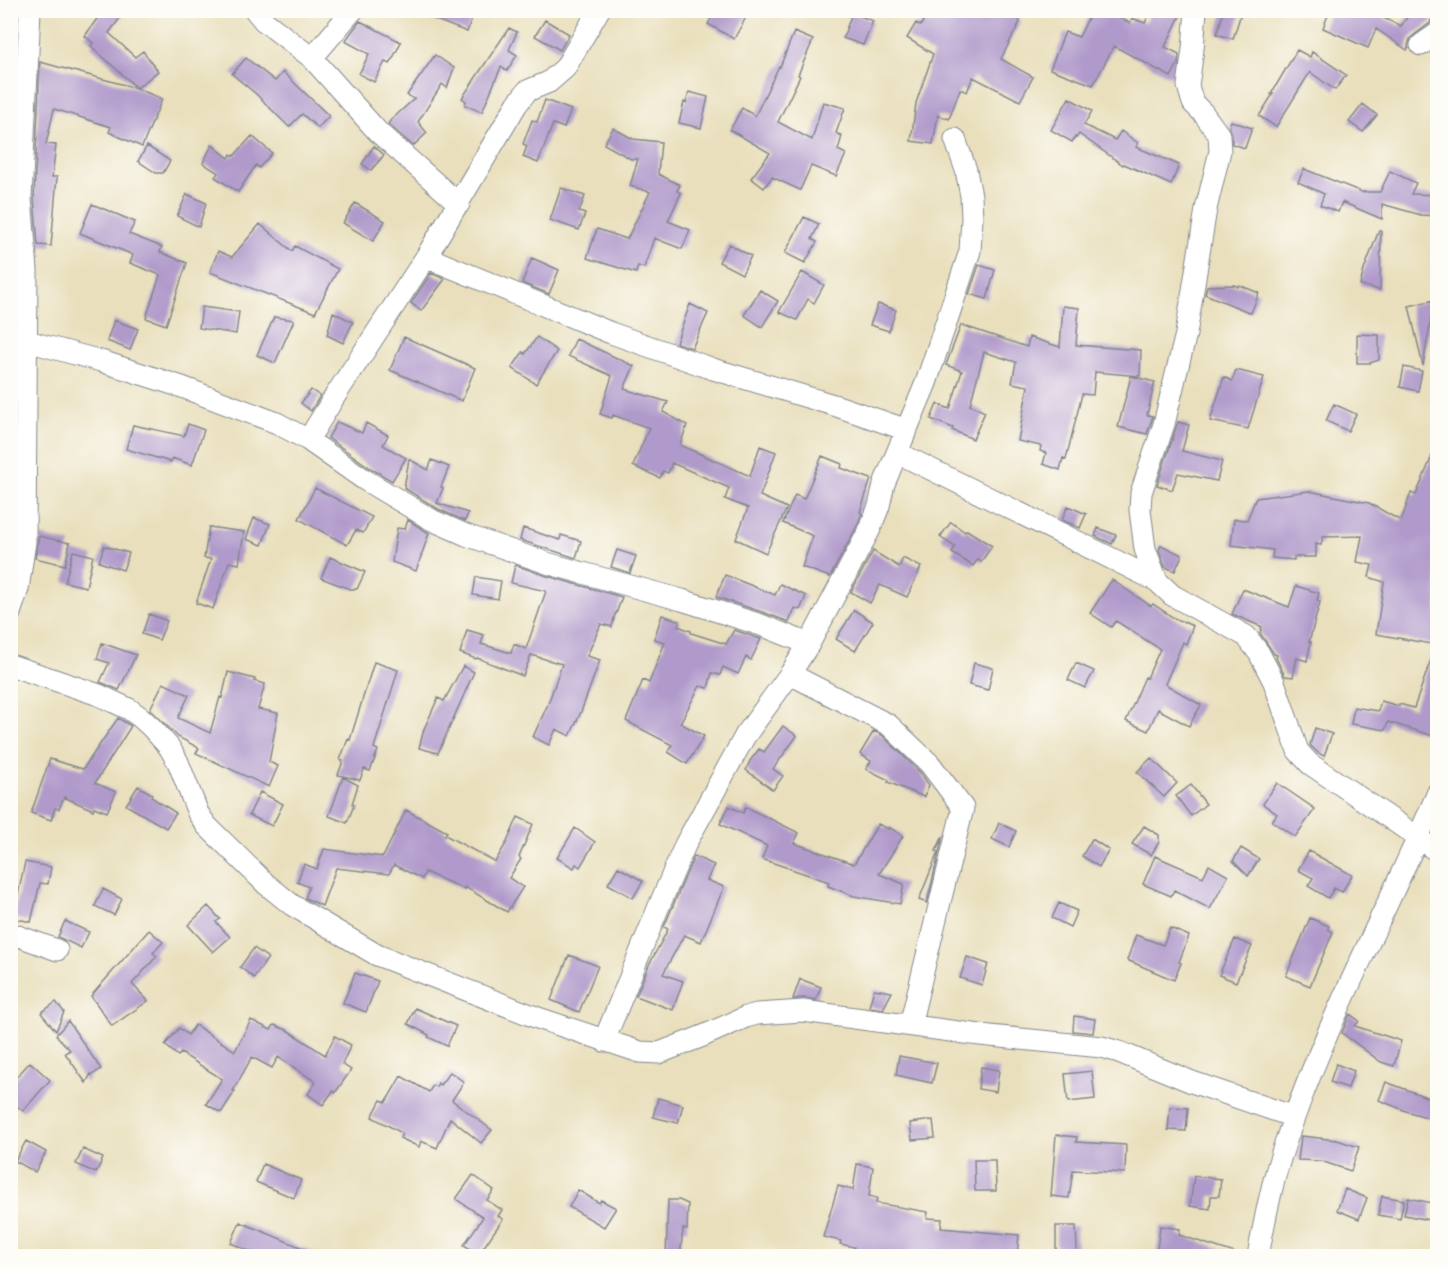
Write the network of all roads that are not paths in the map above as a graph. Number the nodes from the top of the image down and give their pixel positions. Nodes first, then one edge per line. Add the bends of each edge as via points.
1 (30, 10) edge
2 (255, 10) edge
3 (354, 10) edge
4 (598, 10) edge
5 (1196, 10) edge
6 (312, 58) junction
7 (955, 139) dead end
8 (459, 204) junction
9 (426, 257) junction
10 (19, 276) edge
11 (27, 341) junction
12 (907, 430) junction
13 (308, 440) junction
14 (898, 453) junction
15 (1157, 581) junction
16 (10, 613) edge
17 (809, 644) junction
18 (10, 665) edge
19 (790, 674) junction
20 (1437, 792) edge
21 (1418, 838) junction
22 (1437, 852) edge
23 (10, 933) edge
24 (57, 950) dead end
25 (910, 1025) junction
26 (604, 1041) junction
27 (1294, 1117) junction
28 (1258, 1257) edge

1 - 10 street
2 - 6 street
3 - 6 street
4 - 8 street via 565,68 549,82 527,91 517,104
5 - 15 street via 1188,86 1193,103 1219,135 1220,151 1179,362 1141,493 1145,549
6 - 8 street via 378,132
7 - 12 street via 971,196 970,251
8 - 9 street
9 - 12 street via 611,333
9 - 13 street
10 - 11 street
11 - 13 street via 182,387 277,423
11 - 16 street via 26,542
12 - 14 street
13 - 17 street via 413,509 466,535 550,564 762,625
14 - 15 street
14 - 17 street via 870,529
15 - 21 street via 1172,595 1246,636 1274,682 1298,751 1310,764
17 - 19 street
18 - 26 street via 99,695 140,717 169,747 206,825 292,905 377,955
19 - 25 street via 889,725 930,764 963,808
19 - 26 street via 745,736 686,843
20 - 21 street
21 - 22 street
21 - 27 street via 1335,1015
23 - 24 street
25 - 26 street via 788,1011 746,1017 659,1053 640,1052
25 - 27 street via 1102,1047
27 - 28 street via 1279,1161

